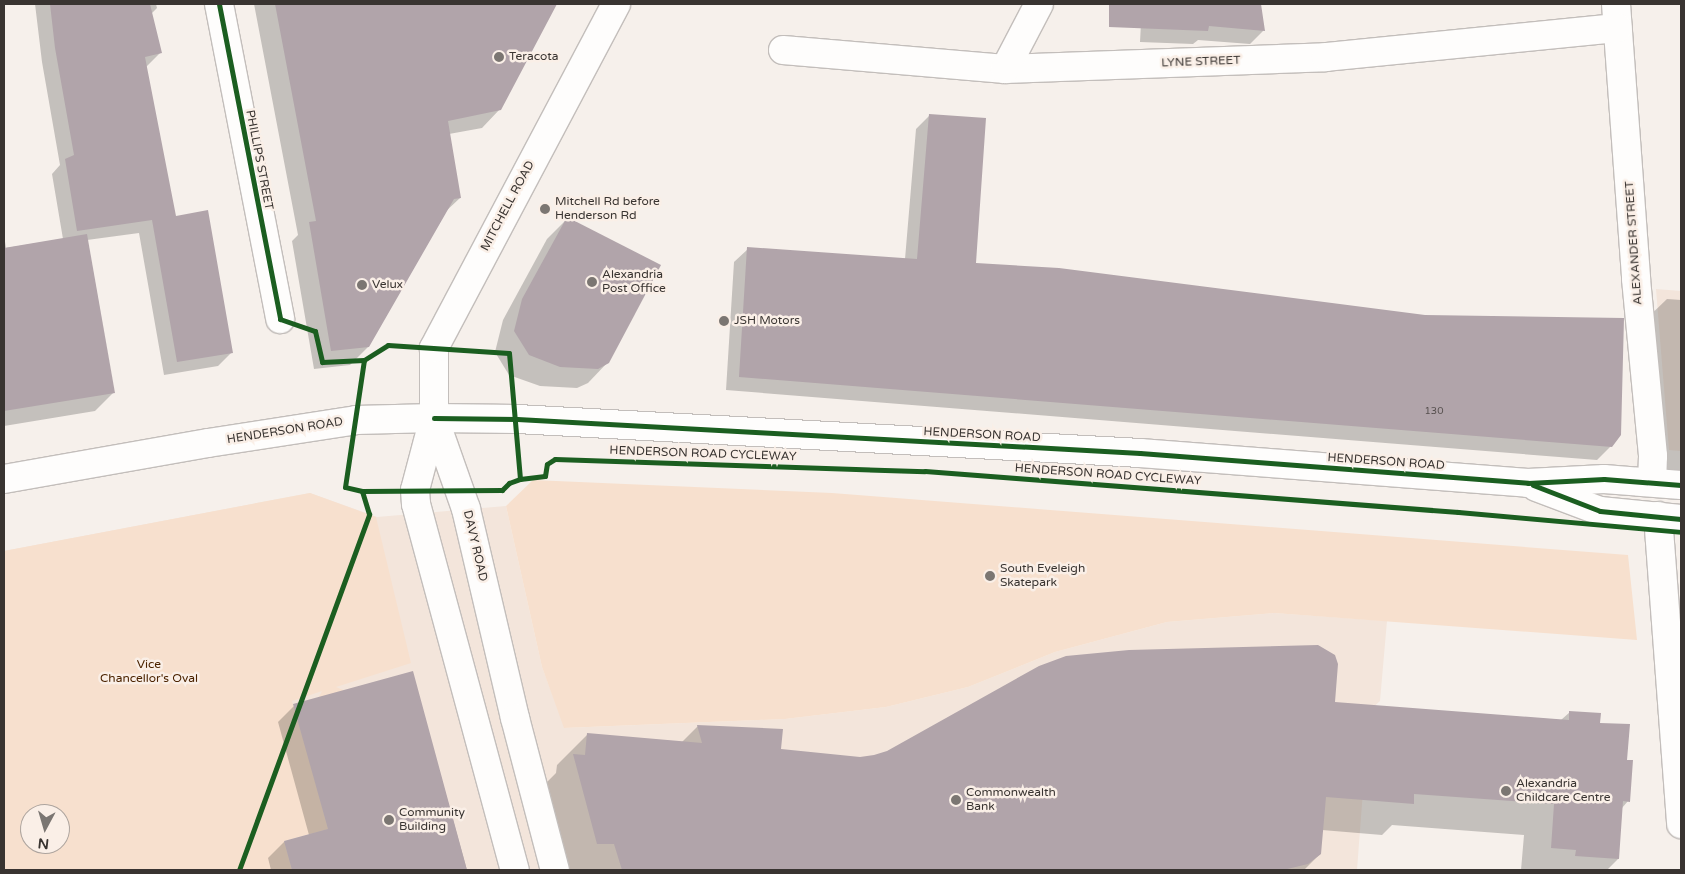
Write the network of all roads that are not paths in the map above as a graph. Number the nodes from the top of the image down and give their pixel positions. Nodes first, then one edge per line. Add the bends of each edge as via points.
1 (219, 4) edge
2 (616, 4) edge
3 (1039, 4) edge
4 (1617, 16) edge
5 (783, 50) dead end
6 (1005, 69) junction
7 (280, 319) dead end
8 (434, 418) junction
9 (4, 479) edge
10 (1652, 482) junction
11 (1528, 484) junction
12 (1681, 485) edge
13 (1670, 517) edge
14 (538, 809) junction
15 (501, 818) junction
16 (1681, 824) edge
17 (515, 870) edge
18 (555, 870) edge

1 - 7 street, PHILLIPS STREET
2 - 8 street, MITCHELL ROAD via 434,348
3 - 6 street
4 - 6 street, LYNE STREET via 1326,57
4 - 10 street, ALEXANDER STREET via 1636,279 1653,456
5 - 6 street, LYNE STREET
8 - 9 street, HENDERSON ROAD via 356,420
8 - 11 street, HENDERSON ROAD via 517,419 1140,453
8 - 14 street, DAVY ROAD via 466,509
8 - 15 street via 415,490 416,504
10 - 11 street, HENDERSON ROAD via 1604,479
10 - 12 street, HENDERSON ROAD
11 - 13 street, HENDERSON ROAD via 1600,511
13 - 16 street
14 - 15 street
14 - 18 street, DAVY ROAD
15 - 17 street

